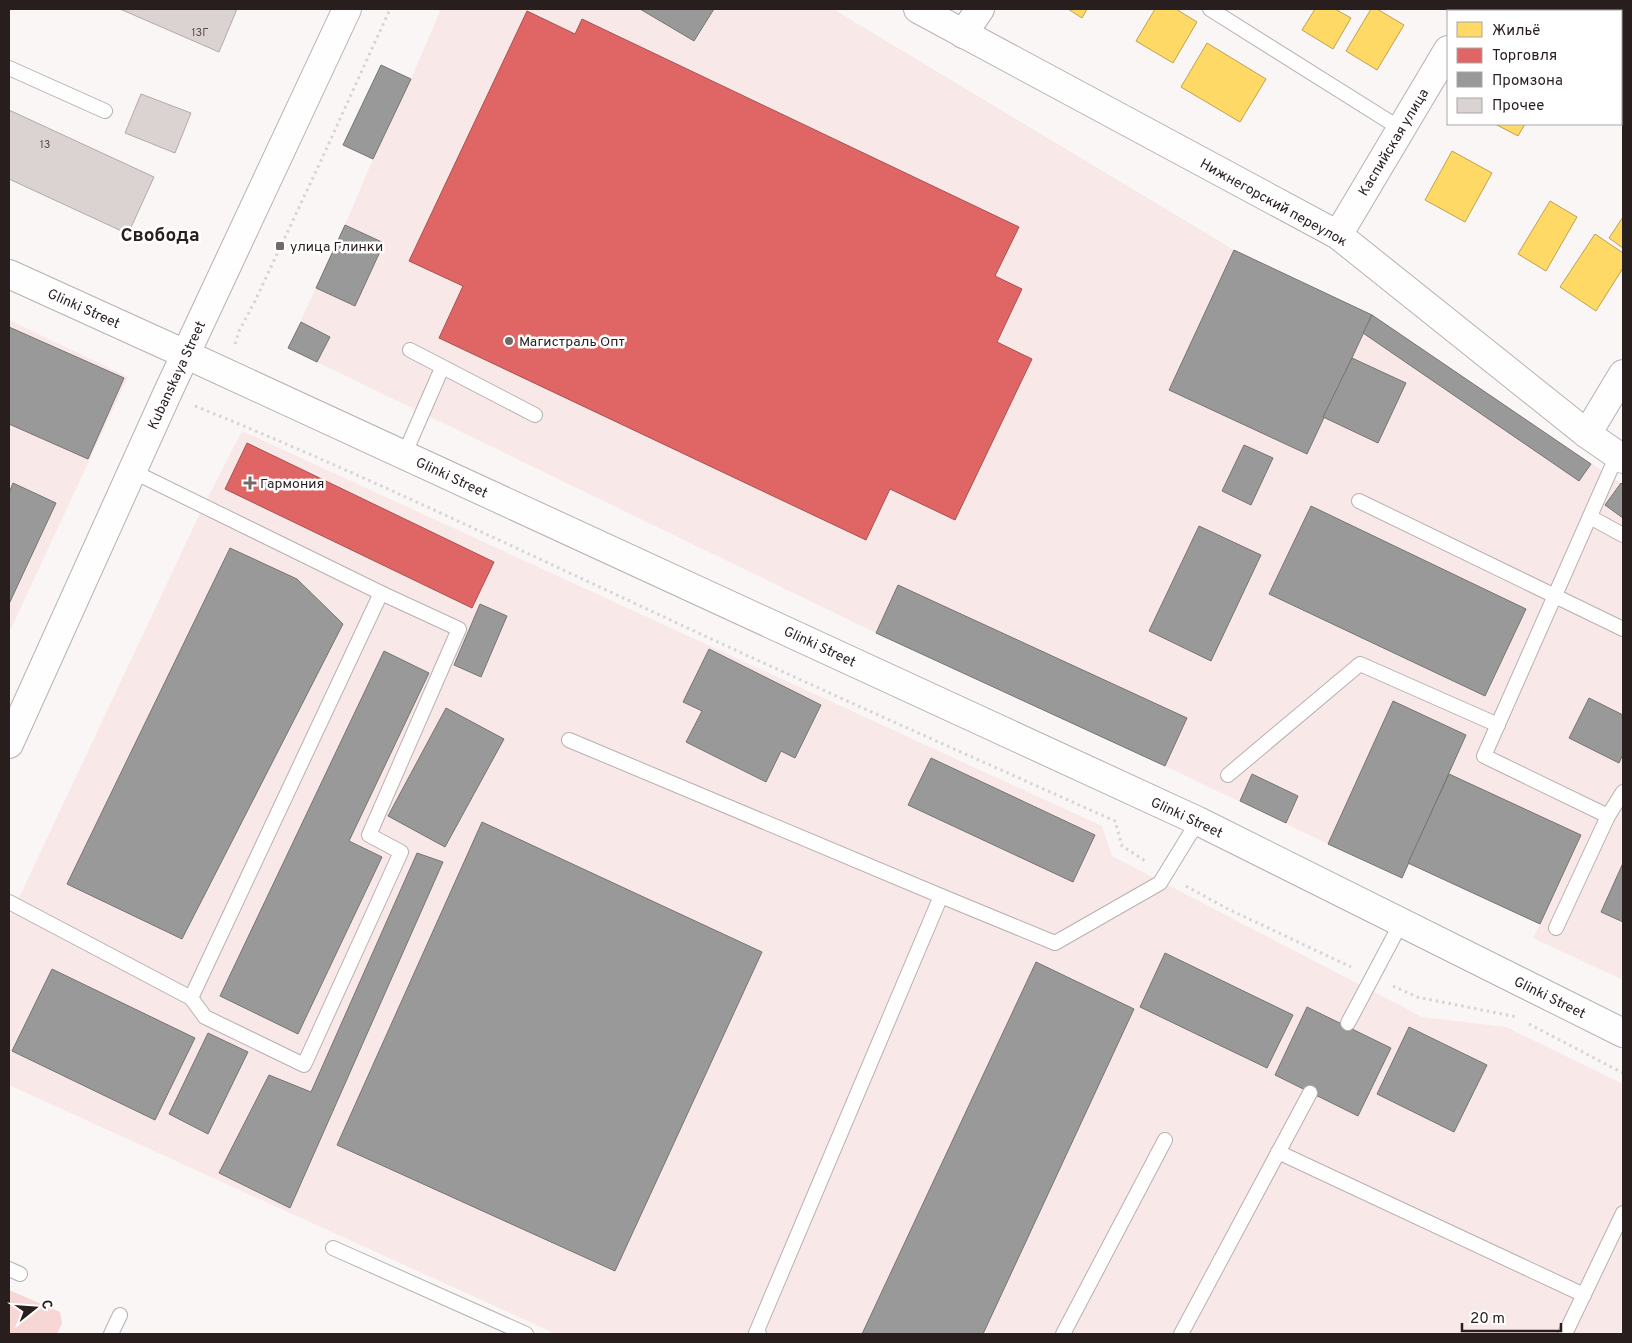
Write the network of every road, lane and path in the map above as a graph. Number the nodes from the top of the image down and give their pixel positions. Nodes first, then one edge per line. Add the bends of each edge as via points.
1 (347, 9) edge
2 (390, 9) edge
3 (918, 9) edge
4 (980, 9) edge
5 (1210, 9) edge
6 (962, 34) junction
7 (1447, 52) edge
8 (9, 68) edge
9 (105, 111) dead end
10 (1401, 128) junction
11 (1338, 235) junction
12 (9, 274) edge
13 (238, 331) dead end
14 (410, 350) dead end
15 (186, 354) junction
16 (442, 368) junction
17 (1623, 374) edge
18 (192, 405) dead end
19 (535, 415) dead end
20 (1587, 434) junction
21 (404, 455) junction
22 (1620, 457) edge
23 (132, 471) junction
24 (1359, 501) dead end
25 (1590, 517) junction
26 (1623, 535) edge
27 (381, 592) junction
28 (1555, 596) junction
29 (1623, 629) edge
30 (1498, 725) junction
31 (570, 740) dead end
32 (9, 744) edge
33 (1228, 775) dead end
34 (1623, 792) edge
35 (1608, 816) junction
36 (1198, 821) junction
37 (1166, 874) junction
38 (941, 896) junction
39 (9, 902) edge
40 (1401, 923) junction
41 (1556, 928) dead end
42 (1356, 969) dead end
43 (1390, 985) dead end
44 (191, 998) junction
45 (1348, 1023) dead end
46 (1623, 1033) edge
47 (1623, 1073) edge
48 (1310, 1093) dead end
49 (1164, 1140) dead end
50 (1278, 1152) junction
51 (1623, 1213) edge
52 (333, 1248) dead end
53 (1584, 1295) junction
54 (120, 1316) dead end
55 (111, 1334) edge
56 (526, 1334) edge
57 (757, 1334) edge
58 (1063, 1334) edge
59 (1181, 1334) edge
60 (1565, 1334) edge

1 - 15 main road, Kubanskaya Street
2 - 13 path via 255,301
3 - 6 main road, Нижнегорский переулок
4 - 6 main road
5 - 10 lane
6 - 11 main road, Нижнегорский переулок
7 - 10 main road, Каспийская улица
8 - 9 lane
10 - 11 main road, Каспийская улица
11 - 20 main road, Нижнегорский переулок
12 - 15 main road, Glinki Street
14 - 16 lane
15 - 21 main road, Glinki Street
15 - 23 main road, Kubanskaya Street
16 - 19 lane
16 - 21 lane
17 - 20 main road
18 - 37 path via 411,500 1115,821 1122,846
20 - 22 main road, Нижнегорский переулок
21 - 36 main road, Glinki Street
22 - 25 lane
23 - 27 lane
23 - 32 main road, Kubanskaya Street
24 - 28 lane
25 - 26 lane
25 - 28 lane
27 - 44 lane
27 - 44 lane via 459,629 369,834 401,852 304,1065 205,1017
28 - 29 lane
28 - 30 lane
30 - 33 lane via 1360,664
30 - 35 lane via 1484,756
31 - 38 lane
34 - 35 lane
35 - 41 lane
36 - 37 lane
36 - 40 main road, Glinki Street
37 - 38 lane via 1160,883 1055,943
37 - 42 path via 1226,908
38 - 57 lane
39 - 44 lane
40 - 45 lane
40 - 46 main road, Glinki Street
43 - 47 path via 1416,998 1515,1016
48 - 50 lane
49 - 58 lane
50 - 53 lane
50 - 59 lane
51 - 53 lane
52 - 56 lane
53 - 60 lane
54 - 55 lane

